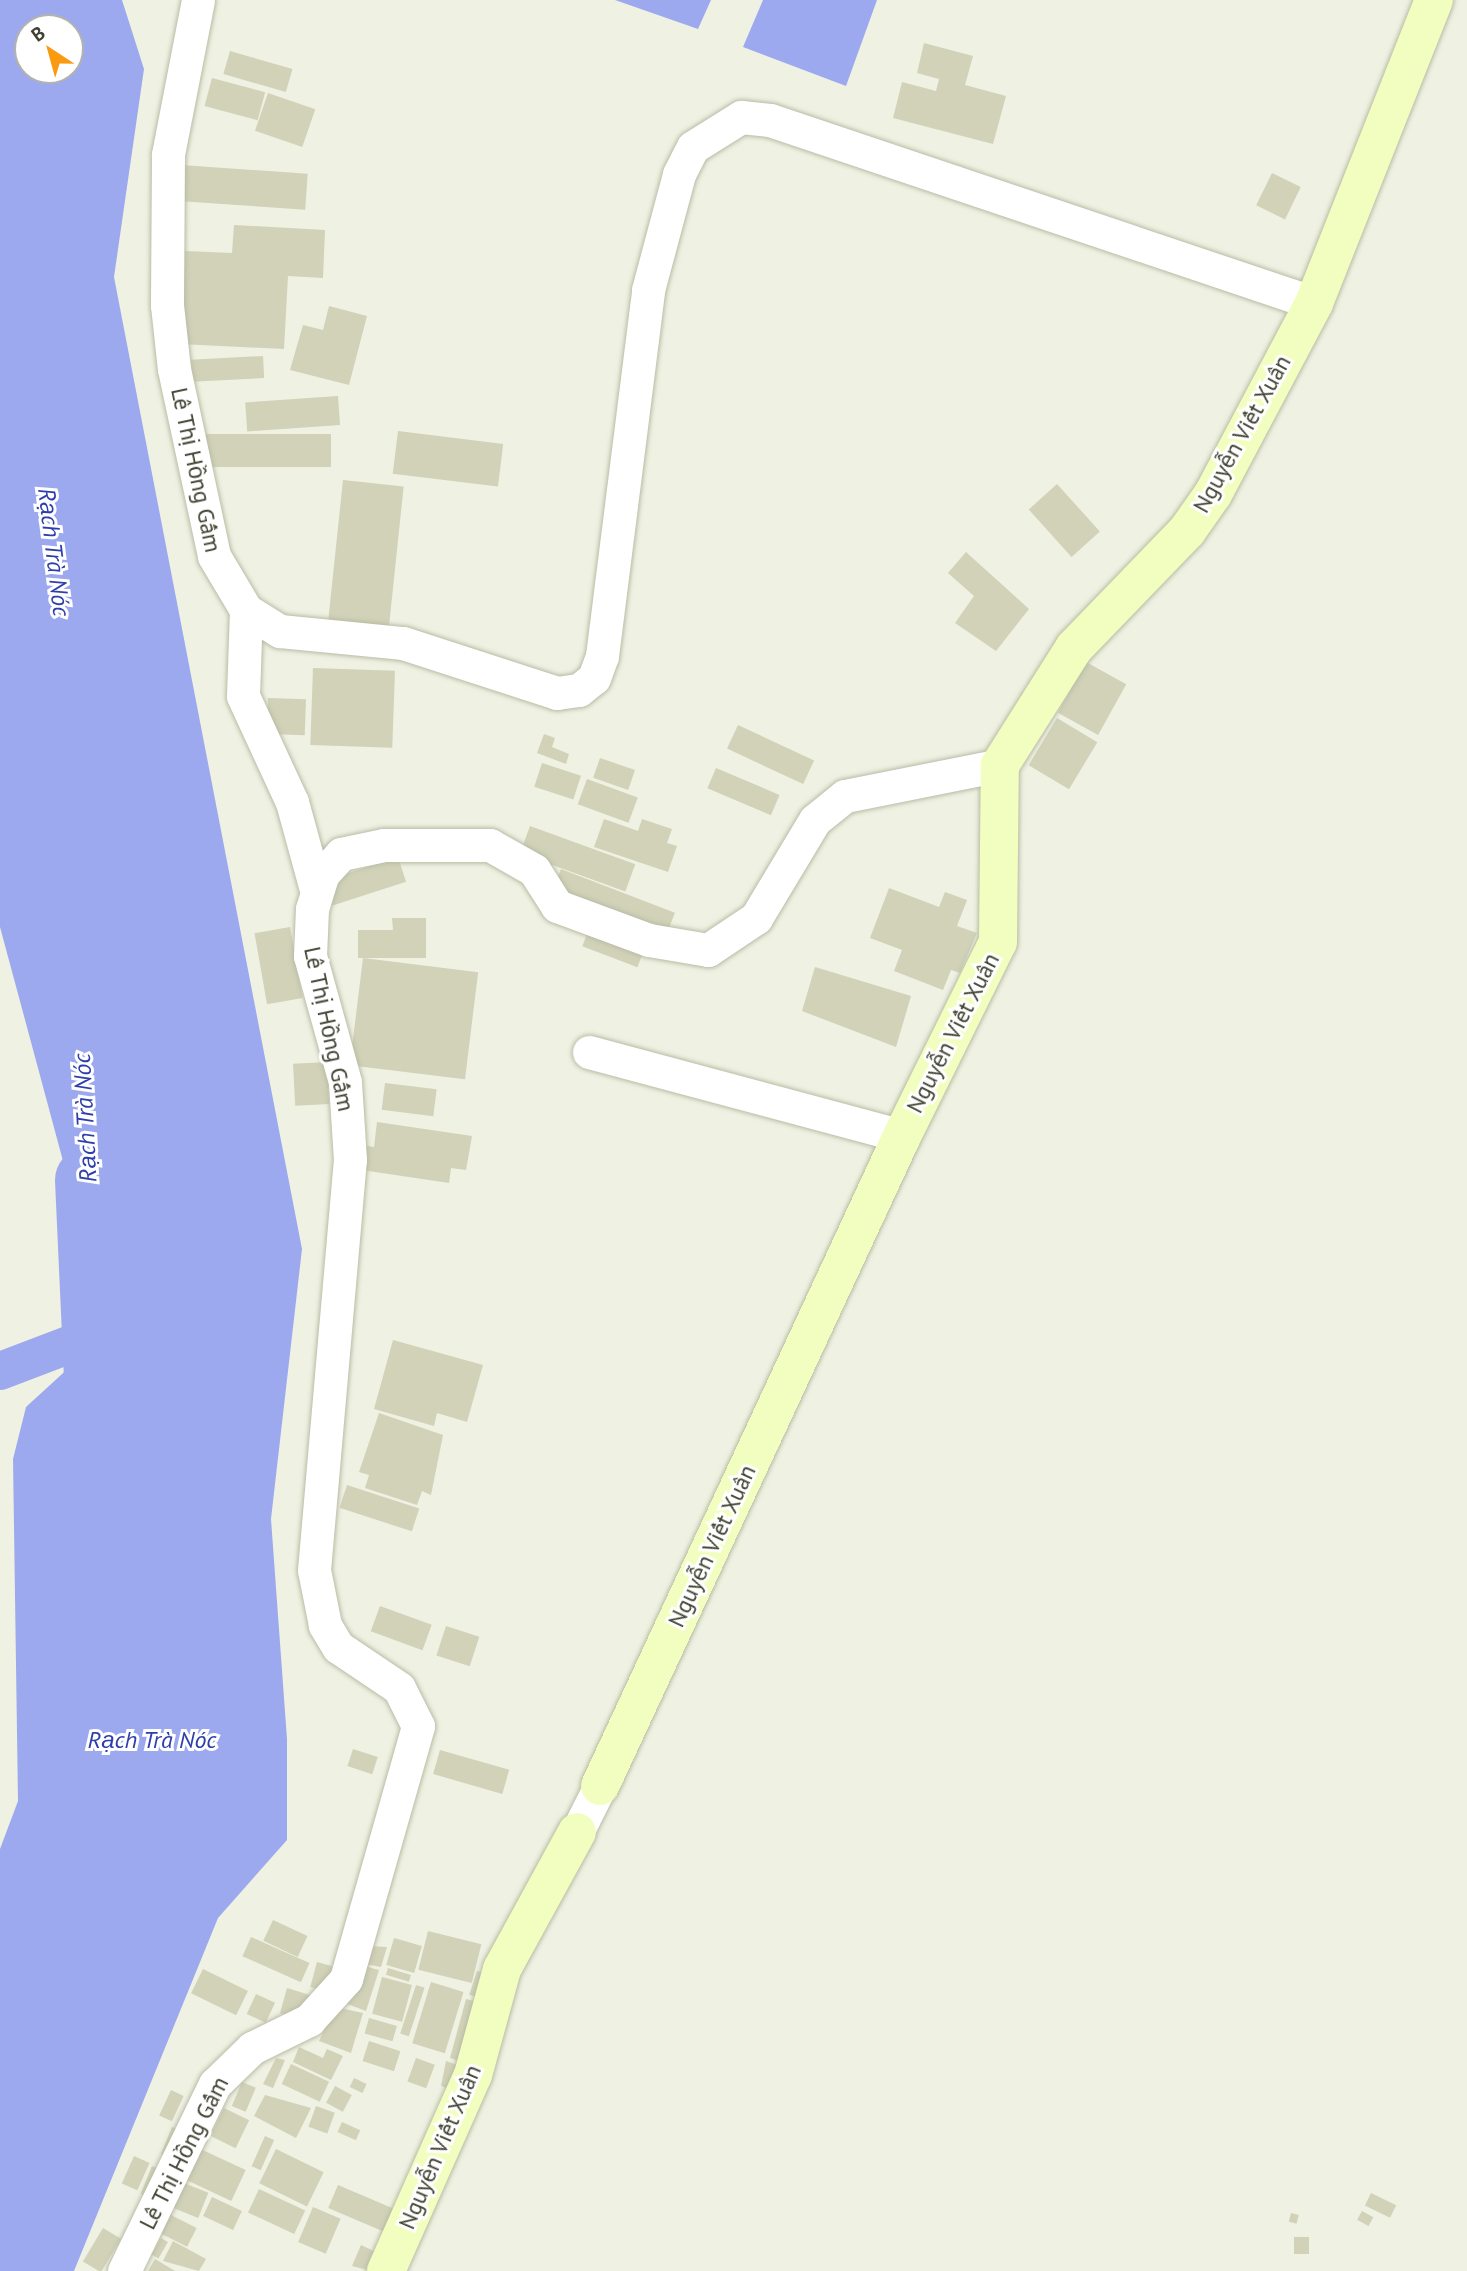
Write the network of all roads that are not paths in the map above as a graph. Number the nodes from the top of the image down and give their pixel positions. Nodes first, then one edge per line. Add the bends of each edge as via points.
1 (198, 0) edge
2 (1434, 0) edge
3 (1314, 303) junction
4 (246, 610) junction
5 (1000, 765) junction
6 (316, 890) junction
7 (589, 1052) dead end
8 (902, 1136) junction
9 (600, 1786) joint
10 (577, 1832) joint
11 (124, 2271) edge
12 (386, 2271) edge

1 - 4 street, Lê Thị Hồng Gấm via 168,156 167,305 197,492 223,579
2 - 3 street, Nguyễn Viết Xuân
3 - 4 street via 770,120 741,117 718,125 684,165 648,290 602,656 594,678 579,690 557,692 403,643 280,631
3 - 5 street, Nguyễn Viết Xuân via 1213,494 1187,531 1074,648
4 - 6 street, Lê Thị Hồng Gấm via 243,696 292,802
5 - 6 street via 845,796 815,820 757,918 708,950 649,940 557,906 534,870 490,845 384,845 341,853
5 - 8 street, Nguyễn Viết Xuân via 998,942
6 - 11 street, Lê Thị Hồng Gấm via 310,956 345,1082 349,1160 314,1570 325,1625 338,1647 389,1679 412,1703 418,1726 370,1886 361,1935 337,1995 309,2021 252,2048 223,2074
7 - 8 street
8 - 9 street, Nguyễn Viết Xuân
9 - 10 street
10 - 12 street, Nguyễn Viết Xuân via 513,1945 473,2075

